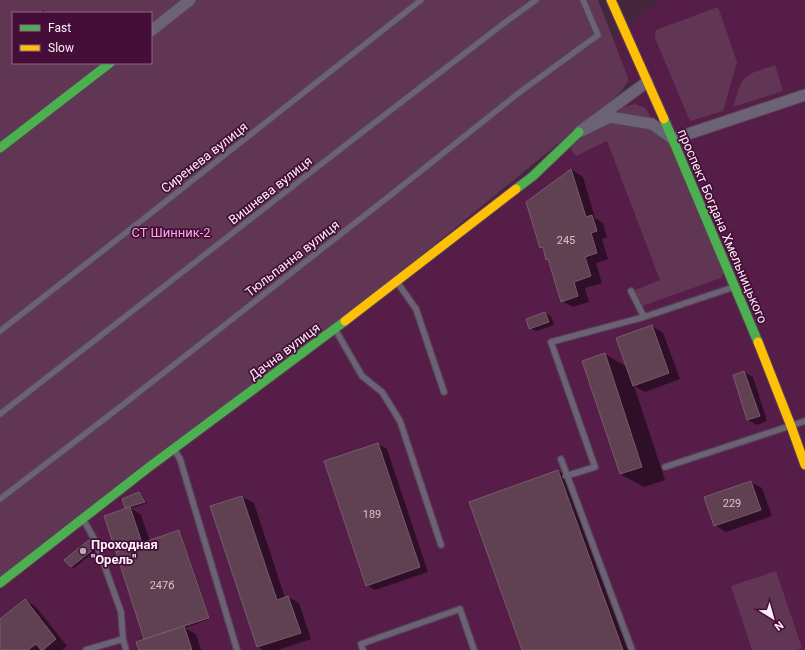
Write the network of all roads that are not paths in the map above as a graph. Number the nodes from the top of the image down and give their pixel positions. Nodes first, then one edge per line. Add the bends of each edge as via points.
1 (190, 0) edge
2 (421, 0) edge
3 (536, 0) edge
4 (583, 0) edge
5 (611, 0) edge
6 (152, 30) edge
7 (109, 64) edge
8 (647, 82) junction
9 (805, 95) edge
10 (579, 132) junction
11 (673, 139) junction
12 (0, 148) edge
13 (396, 281) junction
14 (734, 287) junction
15 (631, 292) dead end
16 (644, 317) junction
17 (335, 329) junction
18 (0, 332) edge
19 (444, 392) dead end
20 (0, 414) edge
21 (805, 421) edge
22 (791, 426) junction
23 (174, 449) junction
24 (561, 459) dead end
25 (805, 465) edge
26 (665, 467) dead end
27 (566, 476) junction
28 (0, 499) edge
29 (83, 518) junction
30 (441, 545) dead end
31 (0, 583) edge
32 (123, 639) junction
33 (86, 650) edge
34 (126, 650) edge
35 (237, 650) edge
36 (363, 650) edge
37 (474, 650) edge
38 (632, 650) edge

1 - 6 street
2 - 18 lane, Сиренева вулиця
3 - 20 lane, Вишнева вулиця
4 - 28 lane, Тюльпанна вулиця via 598,35 520,92
5 - 8 street, проспект Богдана Хмельницького
7 - 12 street
8 - 10 street
8 - 11 street, проспект Богдана Хмельницького
9 - 11 street
10 - 11 street via 610,117 652,124
10 - 13 street, Дачна вулиця via 533,176
11 - 14 street, проспект Богдана Хмельницького
13 - 17 street, Дачна вулиця
13 - 19 lane via 416,309
14 - 16 lane
14 - 22 street, проспект Богдана Хмельницького
15 - 16 lane
16 - 27 lane via 551,342 596,467
17 - 23 street, Дачна вулиця
17 - 30 lane via 362,376 382,392 400,421
21 - 22 lane
22 - 25 street, проспект Богдана Хмельницького
22 - 26 lane
23 - 29 street, Дачна вулиця
23 - 35 lane via 180,459
24 - 27 lane
27 - 38 lane
29 - 31 street, Дачна вулиця
29 - 32 lane via 96,542 121,612
32 - 33 lane
32 - 34 lane
36 - 37 lane via 361,644 460,609

